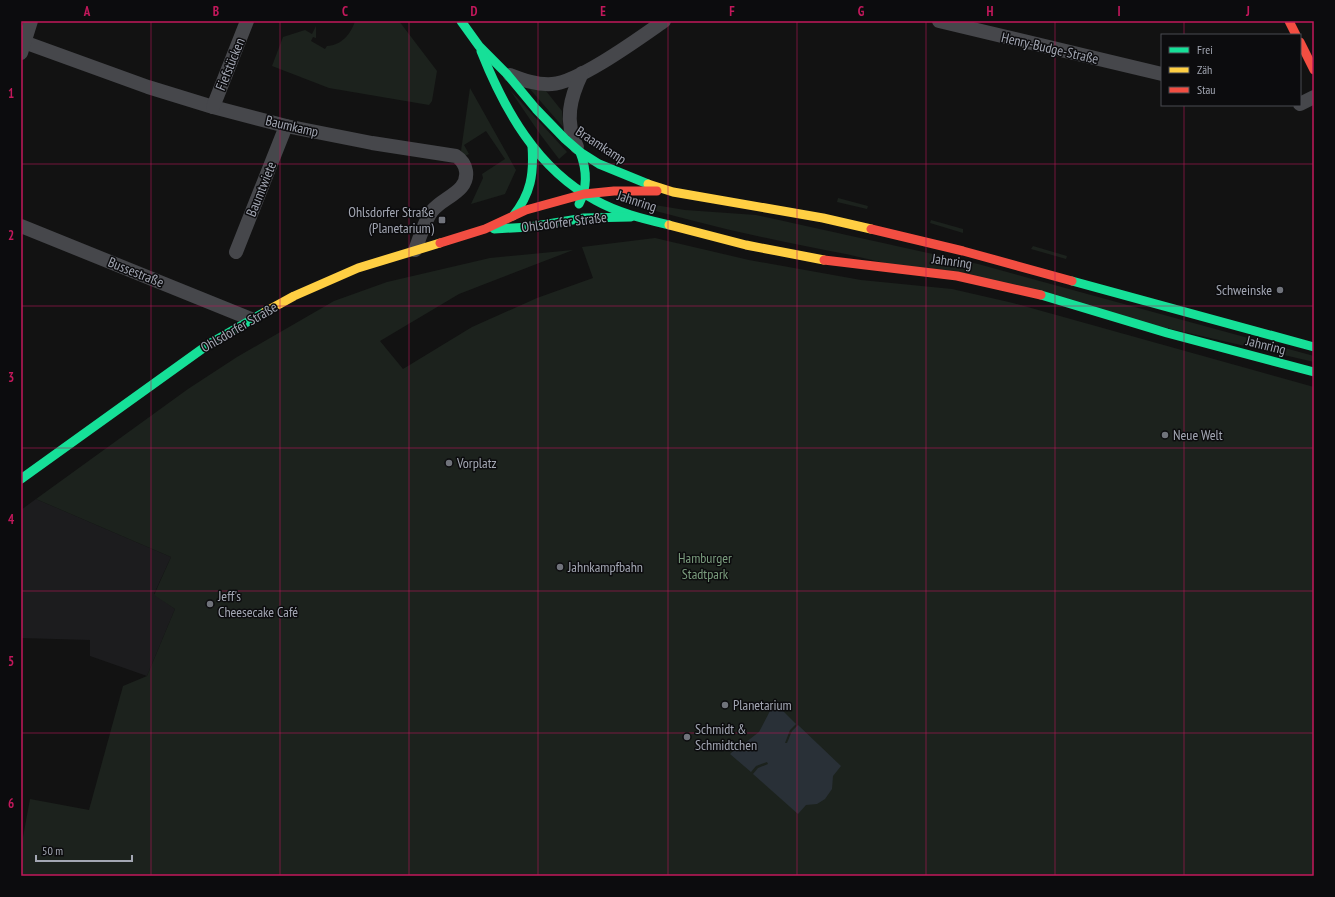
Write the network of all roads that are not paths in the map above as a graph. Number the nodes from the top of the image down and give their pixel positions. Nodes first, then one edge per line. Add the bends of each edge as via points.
1 (31, 21) edge
2 (247, 21) edge
3 (461, 21) edge
4 (664, 21) edge
5 (939, 21) edge
6 (1290, 21) edge
7 (1296, 34) edge
8 (1301, 44) edge
9 (22, 45) edge
10 (479, 46) junction
11 (1314, 70) edge
12 (507, 74) junction
13 (582, 74) junction
14 (1161, 74) edge
15 (1314, 97) edge
16 (1301, 104) edge
17 (213, 107) junction
18 (286, 126) junction
19 (532, 146) junction
20 (580, 152) junction
21 (673, 192) junction
22 (584, 194) junction
23 (721, 200) joint
24 (513, 216) junction
25 (643, 219) junction
26 (560, 221) junction
27 (21, 226) edge
28 (485, 229) junction
29 (415, 250) junction
30 (236, 252) dead end
31 (250, 319) junction
32 (1314, 347) edge
33 (1314, 372) edge
34 (21, 479) edge

1 - 9 street
2 - 17 street, Fiefstücken
3 - 10 main road, Braamkamp
4 - 13 street
5 - 14 street, Henry-Budge-Straße
6 - 7 main road
8 - 11 main road
9 - 17 street, Baumkamp
10 - 12 main road, Braamkamp
10 - 19 main road, Braamkamp via 498,95
12 - 13 street via 537,83 553,84
12 - 20 main road, Braamkamp via 553,128
13 - 20 street via 571,98 569,113 573,138
15 - 16 street
17 - 18 street, Baumkamp
18 - 29 street, Baumkamp via 456,156 460,159 464,163 466,174 464,185 432,211
18 - 30 street, Baumtwiete
19 - 22 main road, Braamkamp via 558,173
19 - 24 main road via 532,187 523,205
20 - 21 main road, Braamkamp via 623,176
20 - 22 main road via 586,176
21 - 22 main road, Ohlsdorfer Straße
21 - 23 main road, Braamkamp
22 - 24 main road, Ohlsdorfer Straße
22 - 25 main road, Jahnring via 610,208
22 - 26 main road via 576,208
23 - 32 main road, Jahnring via 823,218 963,251
24 - 28 main road, Ohlsdorfer Straße
25 - 26 main road, Ohlsdorfer Straße via 618,216
25 - 33 main road, Jahnring via 814,259 935,272 987,281 1207,345
26 - 28 main road, Ohlsdorfer Straße via 530,227
27 - 31 street, Bussestraße
28 - 29 main road, Ohlsdorfer Straße
29 - 31 main road, Ohlsdorfer Straße via 358,268 294,296
31 - 34 main road, Ohlsdorfer Straße via 209,344

